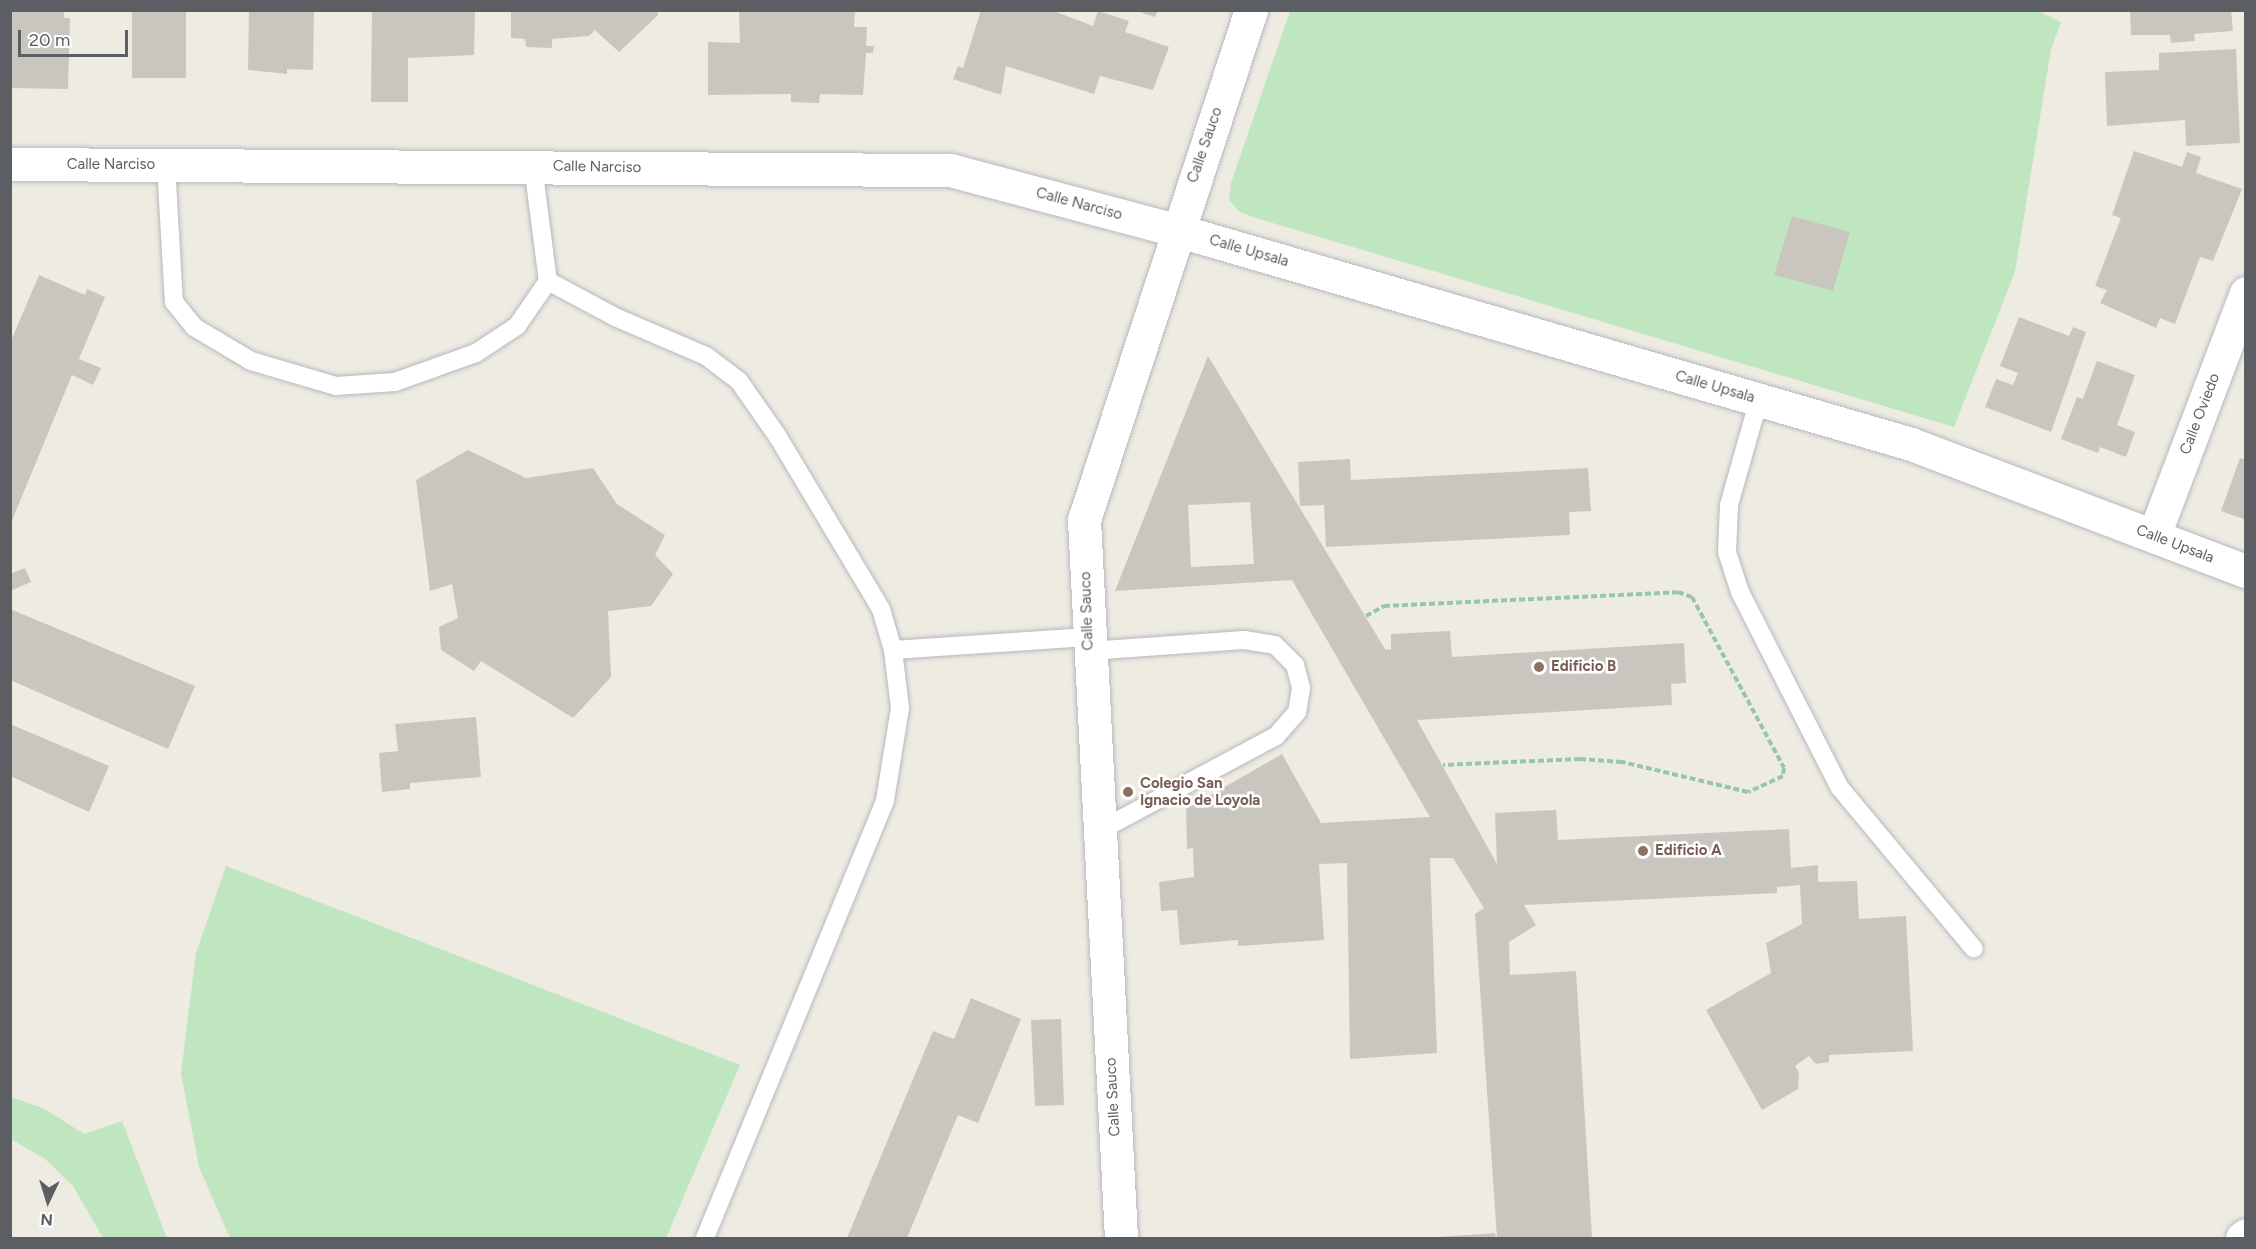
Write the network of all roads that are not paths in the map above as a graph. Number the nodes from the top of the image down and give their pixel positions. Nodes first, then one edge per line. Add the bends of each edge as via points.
1 (1251, 10) edge
2 (10, 164) edge
3 (166, 165) junction
4 (533, 166) junction
5 (1176, 230) junction
6 (548, 281) junction
7 (2246, 293) edge
8 (1759, 399) junction
9 (2154, 536) junction
10 (2246, 571) edge
11 (1088, 644) junction
12 (893, 650) junction
13 (1099, 831) junction
14 (1974, 949) dead end
15 (2246, 1235) edge
16 (705, 1239) edge
17 (1121, 1239) edge
18 (2242, 1239) edge

1 - 5 street, Calle Sauco
2 - 3 street, Calle Narciso
3 - 4 street, Calle Narciso
3 - 6 lane via 174,302 194,327 251,361 336,386 395,382 485,348 518,326
4 - 5 street, Calle Narciso via 950,170
4 - 6 lane
5 - 8 street, Calle Upsala
5 - 11 street, Calle Sauco via 1084,520
6 - 12 lane via 615,317 706,356 739,381 778,437 881,609
7 - 9 street, Calle Oviedo
8 - 9 street, Calle Upsala via 1911,444
8 - 14 lane via 1729,505 1727,552 1740,592 1840,788
9 - 10 street, Calle Upsala
11 - 12 lane
11 - 13 street, Calle Sauco
11 - 13 lane via 1244,640 1275,645 1296,665 1301,688 1297,712 1276,736
12 - 16 lane via 900,708 885,801
13 - 17 street, Calle Sauco
15 - 18 street

